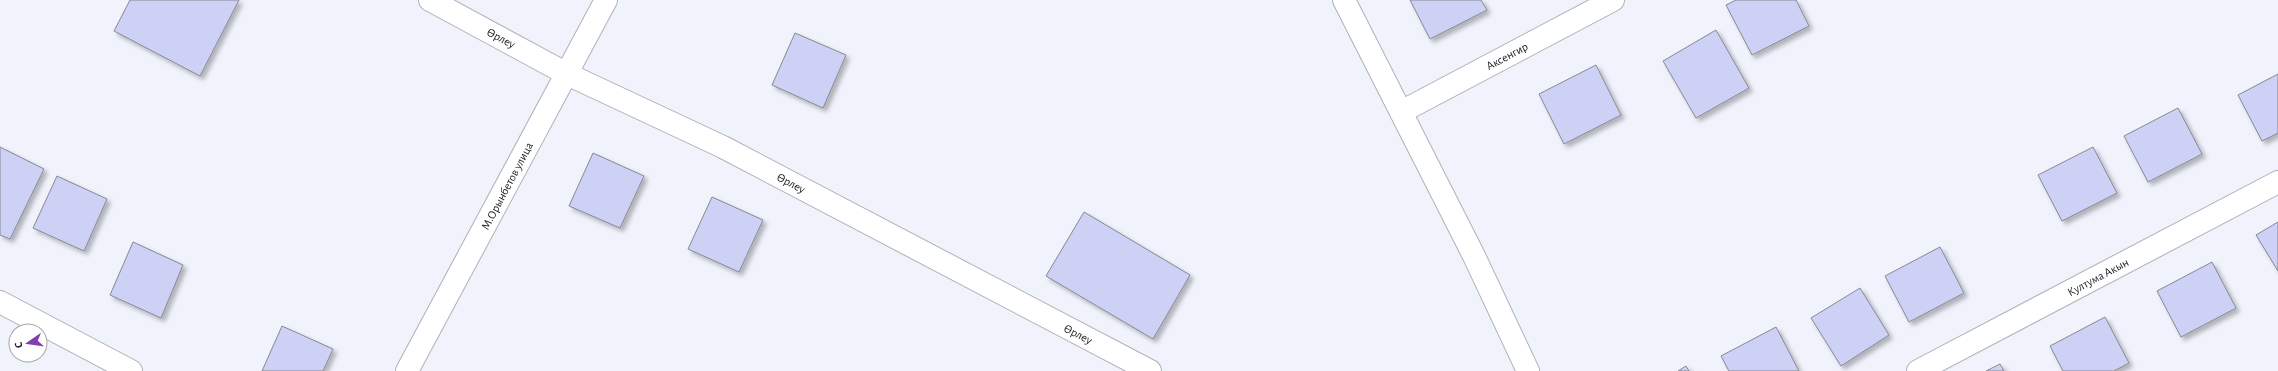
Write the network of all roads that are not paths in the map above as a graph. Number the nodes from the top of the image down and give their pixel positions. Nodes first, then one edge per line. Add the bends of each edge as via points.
1 (430, 0) edge
2 (606, 0) edge
3 (1344, 0) edge
4 (1613, 0) edge
5 (567, 74) junction
6 (1401, 112) junction
7 (2278, 182) edge
8 (0, 302) edge
9 (131, 371) edge
10 (407, 371) edge
11 (1150, 371) edge
12 (1528, 371) edge
13 (1918, 371) edge

1 - 5 street, Өрлеу
2 - 5 street, М.Орынбетов улица
3 - 6 street
4 - 6 street, Аксенгир
5 - 10 street, М.Орынбетов улица
5 - 11 street, Өрлеу via 723,147
6 - 12 street via 1474,256
7 - 13 street, Култума Акын
8 - 9 street

